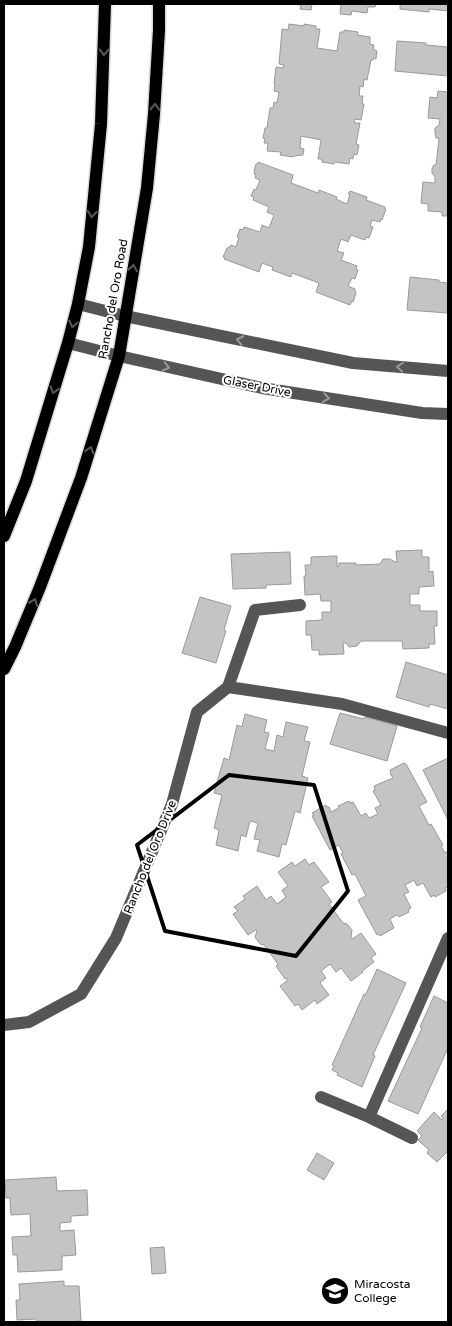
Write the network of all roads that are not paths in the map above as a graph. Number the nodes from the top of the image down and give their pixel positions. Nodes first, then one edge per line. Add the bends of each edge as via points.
1 (105, 4) edge
2 (159, 4) edge
3 (78, 304) junction
4 (125, 316) junction
5 (68, 343) junction
6 (119, 356) junction
7 (448, 371) edge
8 (448, 414) edge
9 (4, 536) edge
10 (300, 605) dead end
11 (4, 669) edge
12 (228, 687) junction
13 (448, 733) edge
14 (448, 938) edge
15 (4, 1025) edge
16 (321, 1098) dead end
17 (369, 1117) junction
18 (412, 1138) dead end

1 -> 3 main road via 101,124 89,247
4 -> 2 main road, Rancho del Oro Road via 148,178
3 - 4 street
3 -> 5 main road
4 - 6 main road, Rancho del Oro Road
7 -> 4 street via 353,363
5 - 6 street, Glaser Drive
5 -> 9 main road via 26,481
6 -> 8 street, Glaser Drive via 262,388 422,413
11 -> 6 main road, Rancho del Oro Road via 40,587 81,478
10 - 12 street via 255,610
12 - 13 street via 342,704
12 - 15 street, Rancho del Oro Drive via 197,712 172,804 116,938 81,994 29,1022
14 - 17 street
16 - 17 street
17 - 18 street

